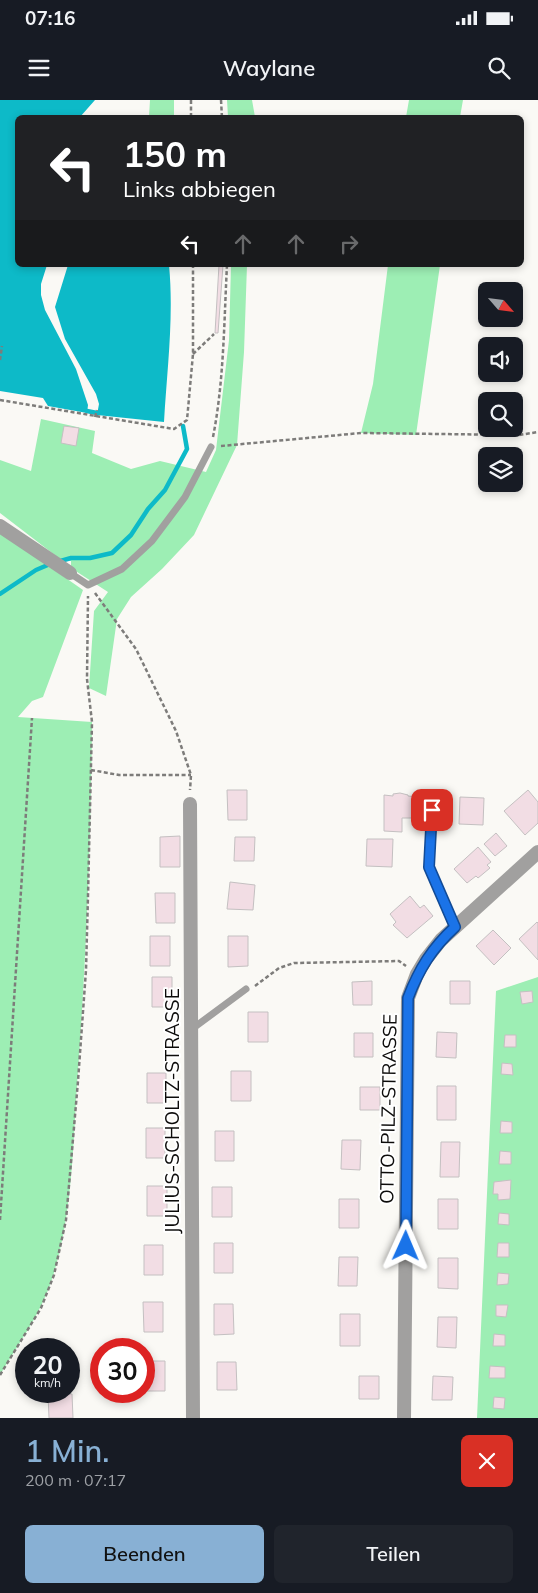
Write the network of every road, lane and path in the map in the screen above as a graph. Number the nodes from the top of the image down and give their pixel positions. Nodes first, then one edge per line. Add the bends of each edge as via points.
1 (191, 100) edge
2 (221, 100) edge
3 (191, 115) edge
4 (222, 115) edge
5 (193, 267) edge
6 (227, 267) edge
7 (214, 334) dead end
8 (2, 346) dead end
9 (193, 354) junction
10 (0, 360) edge
11 (0, 400) edge
12 (97, 410) dead end
13 (95, 416) junction
14 (538, 432) edge
15 (211, 447) junction
16 (0, 526) edge
17 (70, 573) joint
18 (88, 585) junction
19 (32, 718) dead end
20 (91, 770) junction
21 (191, 776) junction
22 (190, 804) joint
23 (432, 810) dead end
24 (538, 852) edge
25 (455, 927) junction
26 (418, 974) junction
27 (246, 989) joint
28 (191, 1030) junction
29 (0, 1220) edge
30 (0, 1375) edge
31 (192, 1418) edge
32 (404, 1418) edge

1 - 3 path
2 - 4 path
5 - 9 path
6 - 15 path via 224,339
7 - 9 path
8 - 10 path
9 - 13 path via 187,420 174,429
11 - 13 path
12 - 13 path
14 - 15 path via 519,436 361,433
15 - 18 lane via 185,498 152,541 122,569
16 - 17 street
17 - 18 lane
18 - 20 path via 87,679 92,722
18 - 21 path via 136,648 176,731
19 - 29 path
20 - 21 path via 119,775
20 - 30 path via 86,970 66,1220 54,1275 41,1308
21 - 22 path
22 - 28 street, JULIUS-SCHOLTZ-STRASSE
23 - 25 lane via 429,867
24 - 25 street, OTTO-PILZ-STRASSE
25 - 26 street, OTTO-PILZ-STRASSE via 426,959
26 - 27 path via 399,961 294,963 279,968
26 - 32 street, OTTO-PILZ-STRASSE via 408,998
27 - 28 lane
28 - 31 street, JULIUS-SCHOLTZ-STRASSE

